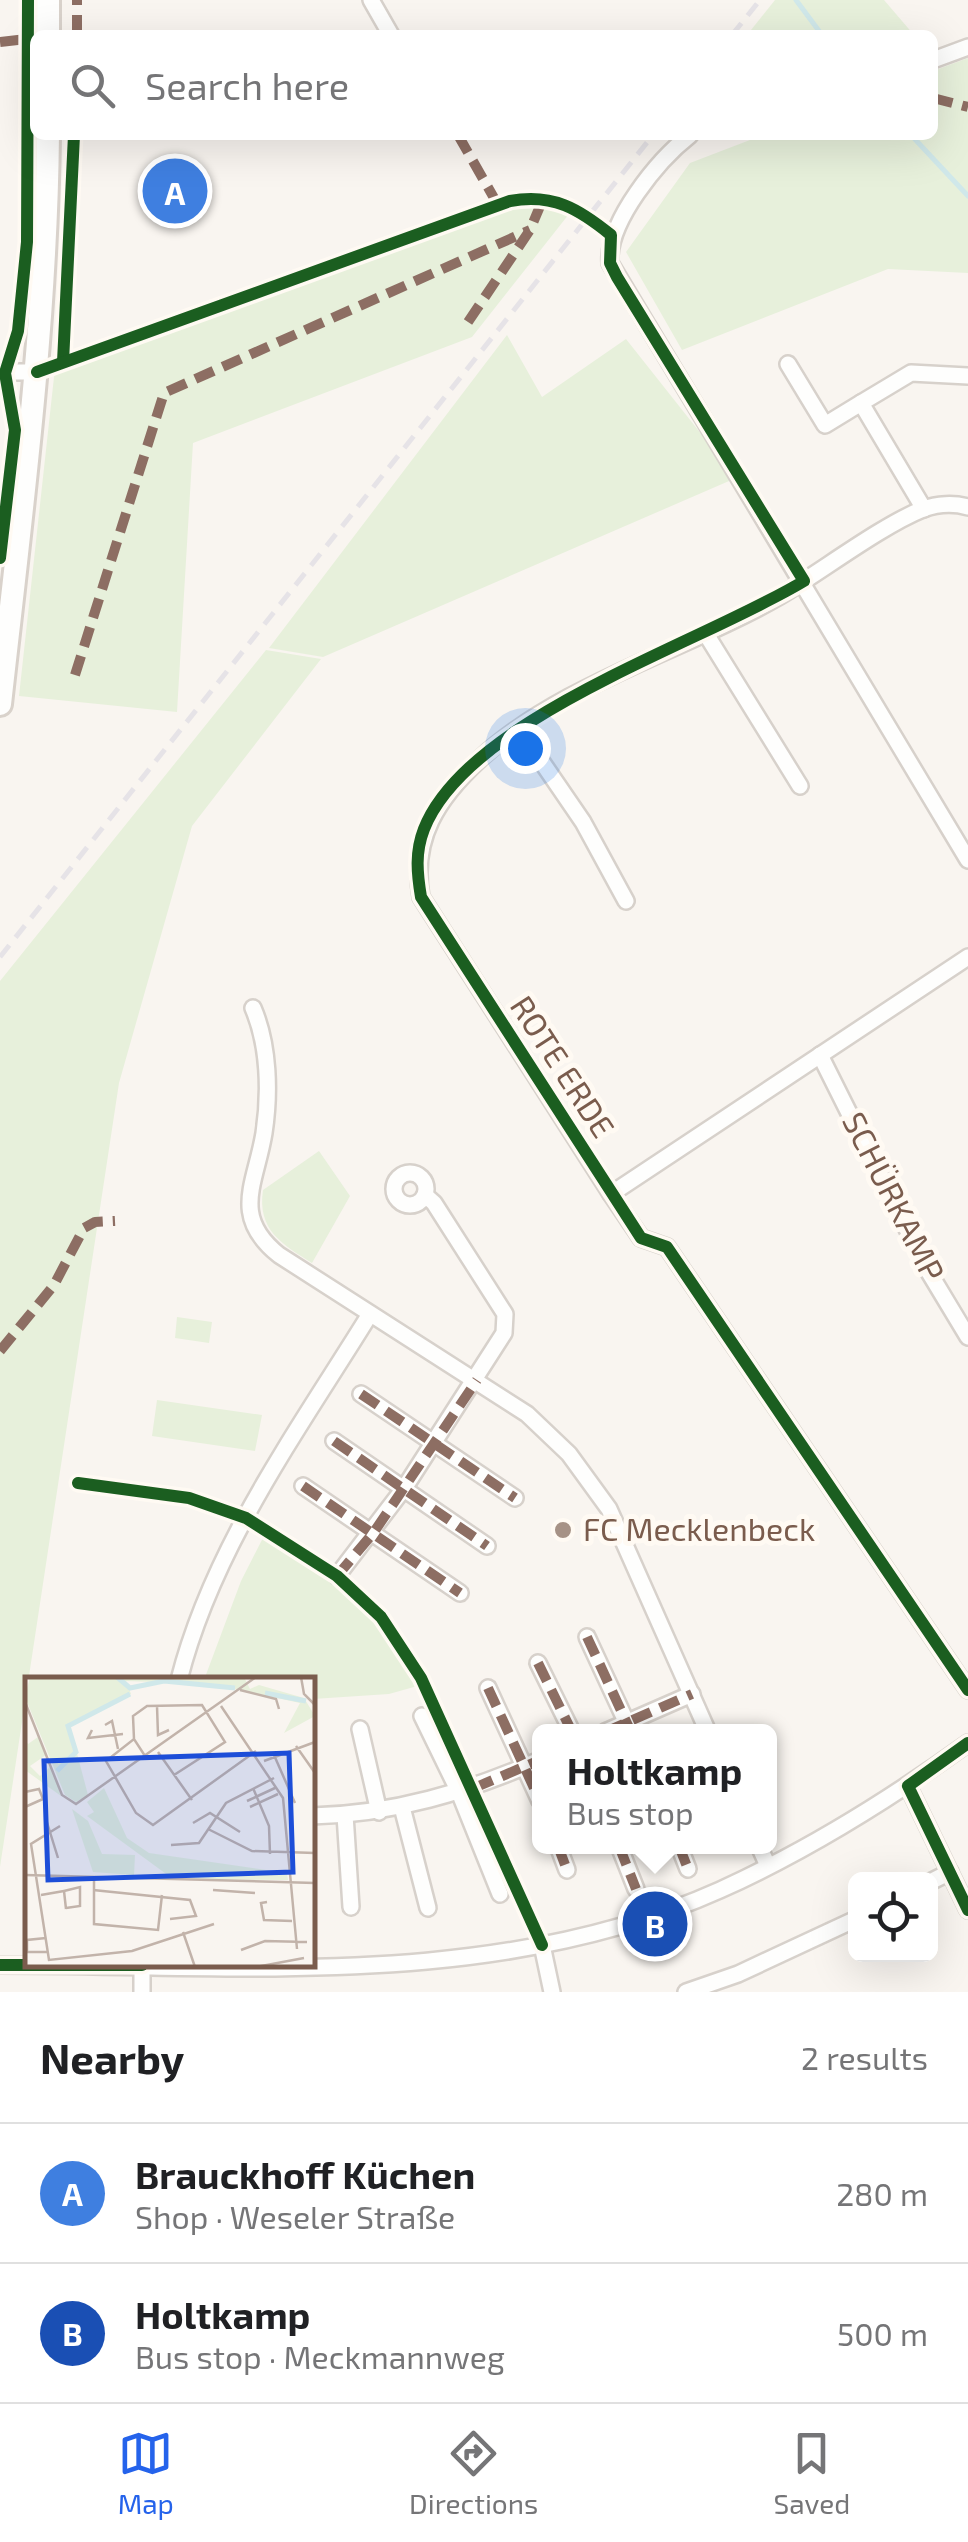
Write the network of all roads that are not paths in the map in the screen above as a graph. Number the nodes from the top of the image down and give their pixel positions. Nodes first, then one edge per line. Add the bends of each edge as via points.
1 (48, 0) edge
2 (371, 0) edge
3 (48, 30) edge
4 (388, 30) edge
5 (968, 47) edge
6 (938, 58) edge
7 (48, 140) edge
8 (686, 140) edge
9 (788, 364) dead end
10 (0, 372) edge
11 (37, 372) junction
12 (968, 376) edge
13 (861, 403) junction
14 (968, 507) edge
15 (924, 509) junction
16 (804, 581) junction
17 (706, 634) junction
18 (0, 704) edge
19 (520, 730) junction
20 (800, 786) dead end
21 (961, 834) edge
22 (968, 860) edge
23 (626, 901) dead end
24 (968, 958) edge
25 (253, 1008) dead end
26 (820, 1055) junction
27 (611, 1194) junction
28 (424, 1195) dead end
29 (370, 1314) junction
30 (968, 1337) edge
31 (477, 1380) junction
32 (362, 1394) dead end
33 (334, 1441) dead end
34 (436, 1442) junction
35 (303, 1486) dead end
36 (406, 1487) junction
37 (515, 1498) dead end
38 (374, 1532) junction
39 (487, 1546) dead end
40 (338, 1576) dead end
41 (460, 1593) dead end
42 (586, 1637) dead end
43 (538, 1663) dead end
44 (181, 1677) edge
45 (488, 1688) dead end
46 (968, 1690) edge
47 (692, 1694) junction
48 (422, 1716) dead end
49 (568, 1724) edge
50 (627, 1724) edge
51 (634, 1724) edge
52 (705, 1724) edge
53 (360, 1729) dead end
54 (968, 1743) edge
55 (532, 1761) edge
56 (532, 1763) edge
57 (908, 1786) junction
58 (467, 1790) junction
59 (402, 1807) junction
60 (379, 1812) junction
61 (346, 1815) junction
62 (315, 1816) edge
63 (561, 1854) edge
64 (622, 1854) edge
65 (681, 1854) edge
66 (763, 1854) edge
67 (768, 1866) junction
68 (688, 1869) dead end
69 (567, 1870) dead end
70 (950, 1872) junction
71 (938, 1878) edge
72 (636, 1889) dead end
73 (500, 1894) dead end
74 (352, 1907) dead end
75 (428, 1908) dead end
76 (968, 1910) edge
77 (848, 1924) edge
78 (542, 1945) junction
79 (315, 1966) edge
80 (552, 1992) edge
81 (686, 1992) edge

1 - 3 main road
2 - 4 street
5 - 6 street
7 - 11 main road
8 - 16 street via 620,216 610,263
9 - 13 street via 825,424
10 - 11 street
11 - 18 main road
12 - 13 street via 910,373
13 - 15 street
14 - 15 street
15 - 16 street, ROTE ERDE
16 - 17 street, ROTE ERDE
16 - 21 street
17 - 19 street, ROTE ERDE via 570,698
17 - 20 street
19 - 23 street via 583,822
19 - 27 street, ROTE ERDE via 482,756 425,828 416,869 420,897
21 - 22 street
24 - 26 street
25 - 29 street via 264,1034 266,1098 250,1189 252,1222 280,1255
26 - 27 street
26 - 30 street, SCHÜRKAMP
27 - 46 street, ROTE ERDE via 642,1238 667,1247
28 - 31 street via 505,1314 504,1333
29 - 31 street
29 - 44 street via 246,1518
31 - 34 street
31 - 47 street via 543,1426 609,1508
32 - 34 street
33 - 36 street
34 - 36 street
34 - 37 street
35 - 38 street
36 - 38 street
36 - 39 street
38 - 40 street
38 - 41 street
42 - 50 street
43 - 49 street
45 - 55 street
47 - 51 street
47 - 52 street
48 - 58 street
53 - 60 street
54 - 57 street
56 - 58 street
57 - 67 street
57 - 70 street
58 - 59 street
58 - 73 street
59 - 60 street
59 - 75 street
60 - 61 street
61 - 62 street
61 - 74 street
63 - 69 street
64 - 72 street
65 - 68 street
66 - 67 street
67 - 78 street via 717,1892
70 - 71 street
70 - 76 street
77 - 81 street
78 - 79 street via 373,1966
78 - 80 street

